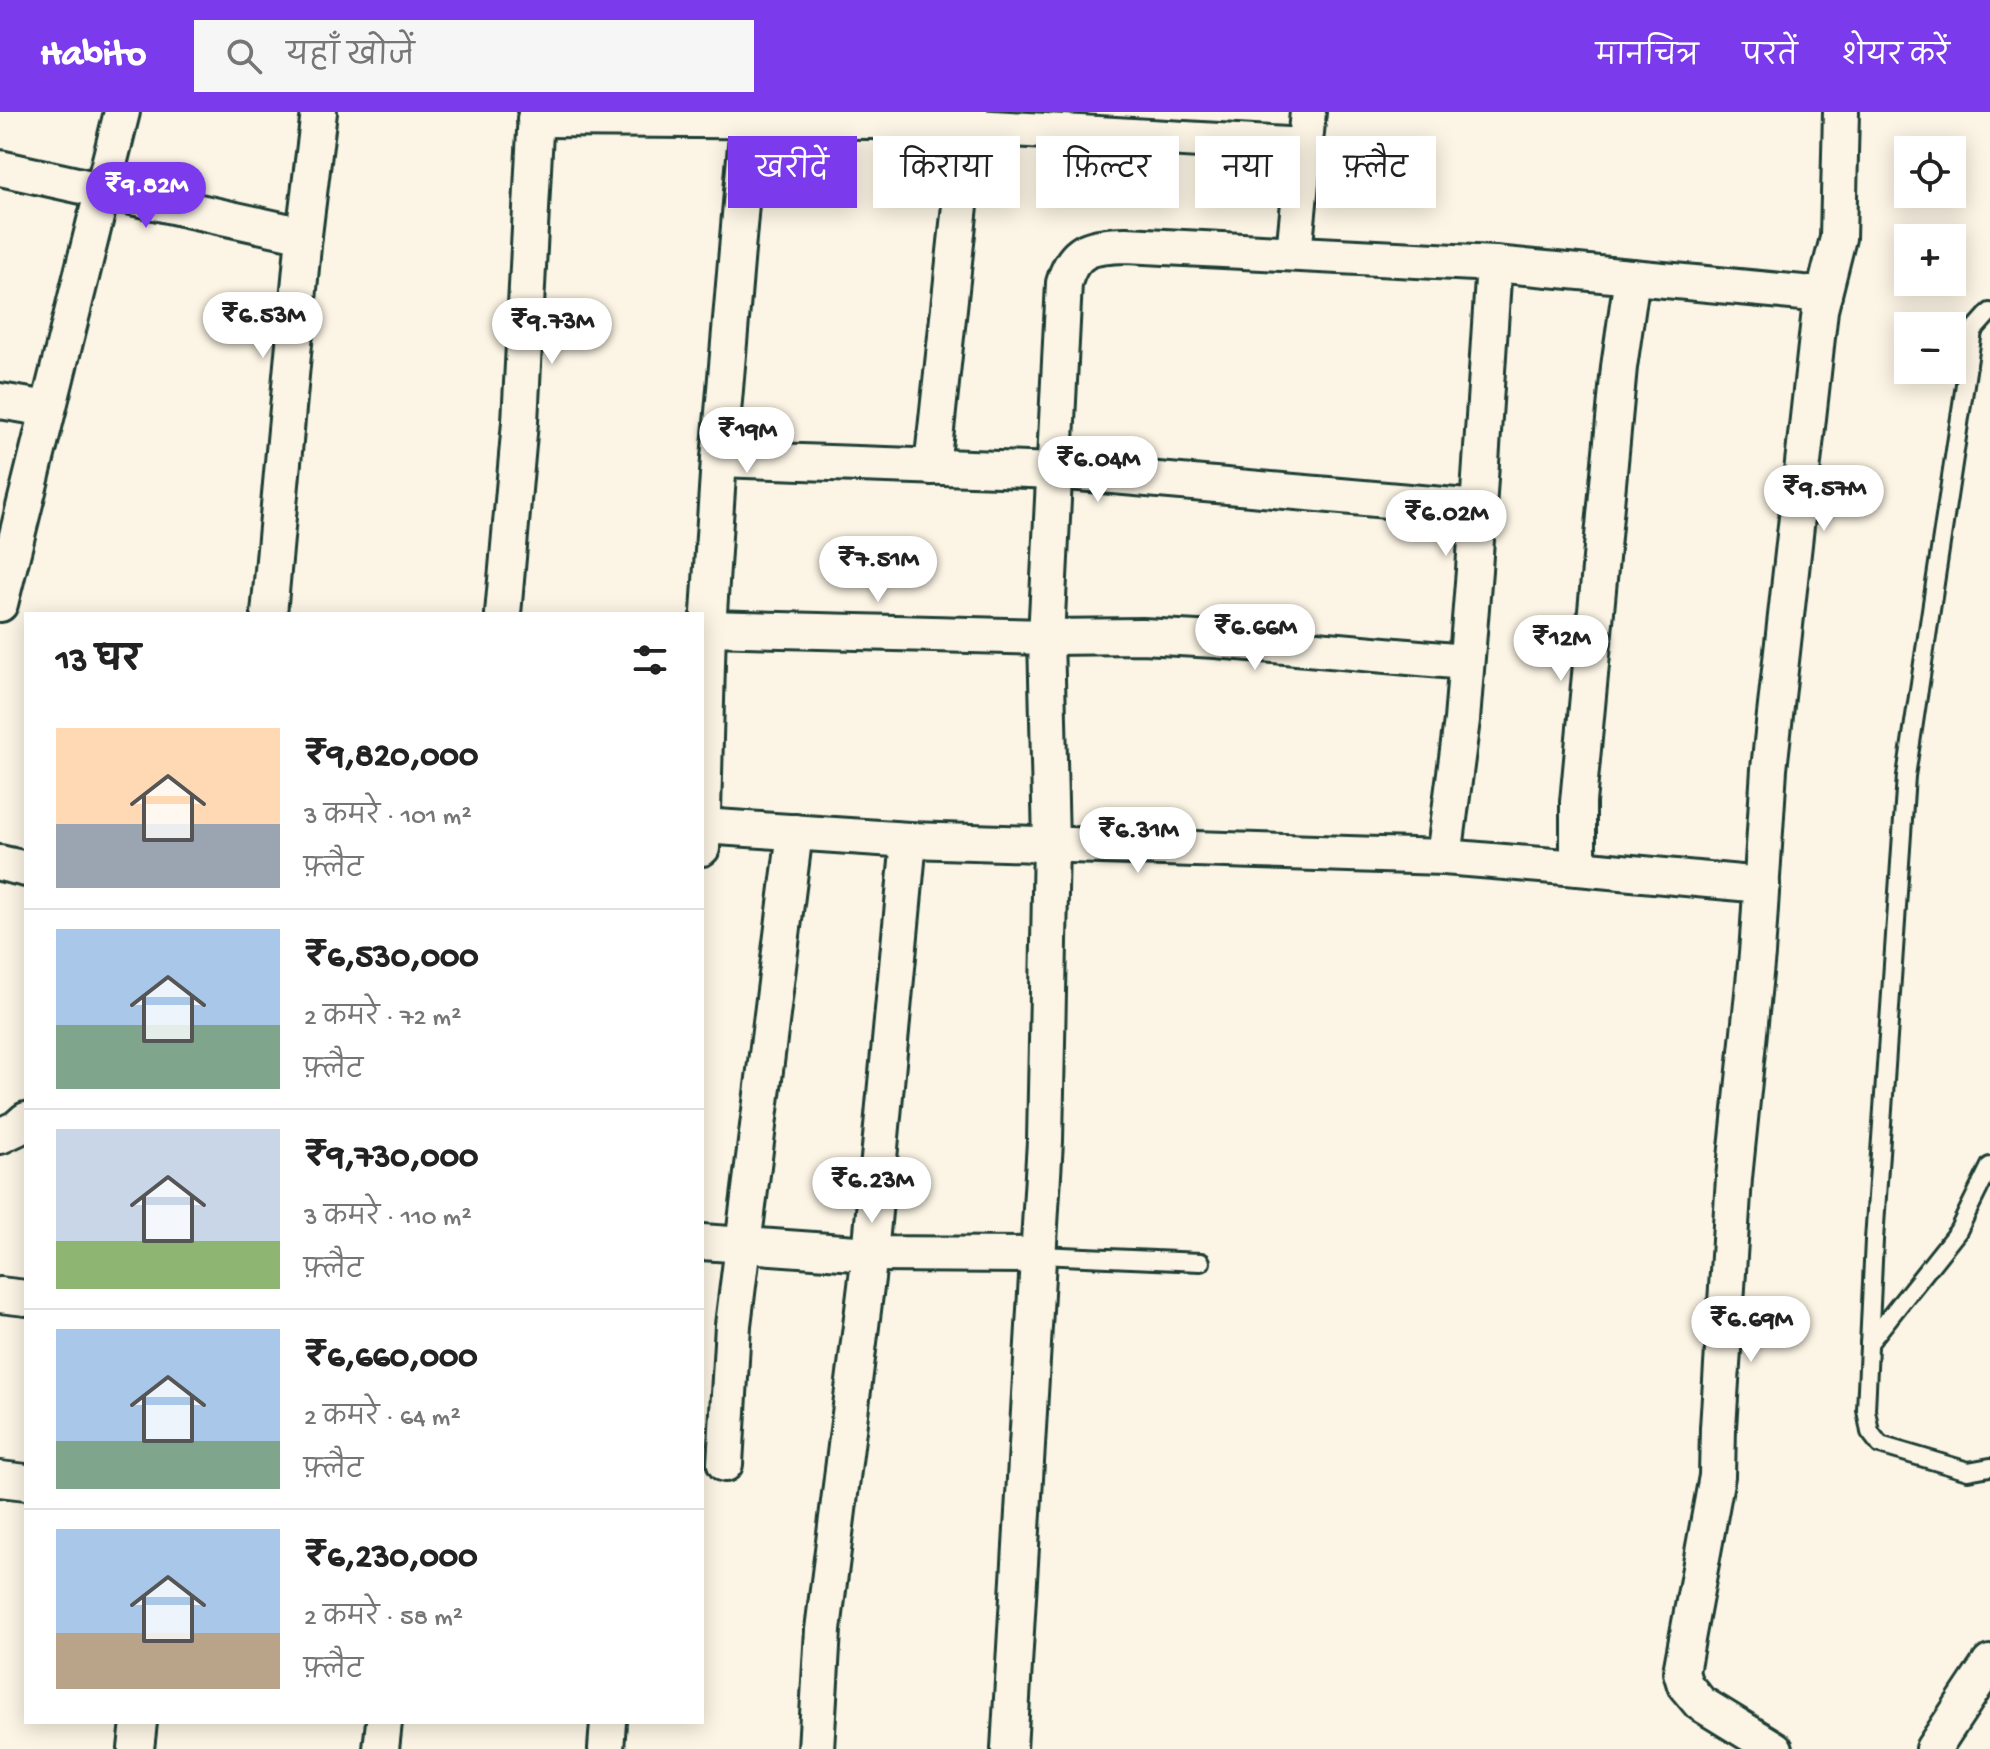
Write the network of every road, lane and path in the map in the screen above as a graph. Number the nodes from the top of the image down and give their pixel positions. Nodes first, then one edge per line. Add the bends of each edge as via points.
1 (122, 112) edge
2 (319, 112) edge
3 (1308, 112) edge
4 (1841, 112) edge
5 (535, 116) edge
6 (969, 119) edge
7 (748, 122) junction
8 (1305, 146) junction
9 (0, 168) edge
10 (104, 191) junction
11 (304, 235) junction
12 (1294, 253) junction
13 (1494, 264) junction
14 (1632, 277) junction
15 (1824, 295) junction
16 (1990, 312) edge
17 (0, 401) edge
18 (48, 409) junction
19 (719, 459) junction
20 (932, 467) junction
21 (1056, 471) junction
22 (1478, 508) junction
23 (0, 604) edge
24 (269, 612) edge
25 (503, 612) edge
26 (708, 628) junction
27 (1046, 637) junction
28 (1465, 662) junction
29 (704, 793) edge
30 (795, 832) junction
31 (704, 834) edge
32 (909, 840) junction
33 (1051, 843) junction
34 (1444, 857) junction
35 (0, 863) edge
36 (1578, 868) junction
37 (24, 869) edge
38 (1762, 885) junction
39 (24, 1122) edge
40 (0, 1136) edge
41 (1990, 1166) edge
42 (704, 1242) edge
43 (742, 1247) junction
44 (870, 1254) junction
45 (1039, 1255) junction
46 (1201, 1262) dead end
47 (0, 1295) edge
48 (24, 1298) edge
49 (1869, 1343) junction
50 (725, 1464) dead end
51 (1990, 1467) edge
52 (0, 1479) edge
53 (24, 1482) edge
54 (1990, 1663) edge
55 (139, 1724) edge
56 (384, 1724) edge
57 (608, 1724) edge
58 (136, 1749) edge
59 (381, 1749) edge
60 (606, 1749) edge
61 (816, 1749) edge
62 (1009, 1749) edge
63 (1775, 1749) edge
64 (1933, 1749) edge

1 - 10 street
2 - 11 street
3 - 8 street
4 - 15 street via 1838,238
5 - 7 street
5 - 25 street via 520,422
6 - 7 street
6 - 8 street
6 - 20 street
7 - 19 street
8 - 12 street
9 - 10 street
10 - 11 street
10 - 18 street
11 - 24 street
12 - 13 street
12 - 21 street via 1104,245 1073,260 1064,283
13 - 14 street
13 - 22 street
14 - 15 street
14 - 36 street via 1578,802
15 - 38 street via 1769,769
16 - 49 lane via 1973,331 1906,776
17 - 18 street
18 - 23 street
19 - 20 street
19 - 26 street
20 - 21 street
21 - 22 street
21 - 27 street
22 - 28 street
26 - 27 street
26 - 29 street
27 - 28 street via 1216,640
27 - 33 street
28 - 34 street
30 - 31 street
30 - 32 street
30 - 43 street
32 - 33 street
32 - 44 street
33 - 34 street
33 - 45 street
34 - 36 street
35 - 37 street
36 - 38 street
38 - 63 street via 1734,1178 1717,1476 1681,1672 1700,1703
39 - 40 street
41 - 49 lane via 1958,1231
42 - 43 street
43 - 44 street
43 - 50 street
44 - 45 street
44 - 61 street via 823,1630
45 - 46 lane
45 - 62 street
47 - 48 street
49 - 51 lane via 1866,1410 1875,1441 1968,1471
52 - 53 street
54 - 64 street
55 - 58 street
56 - 59 street
57 - 60 street

